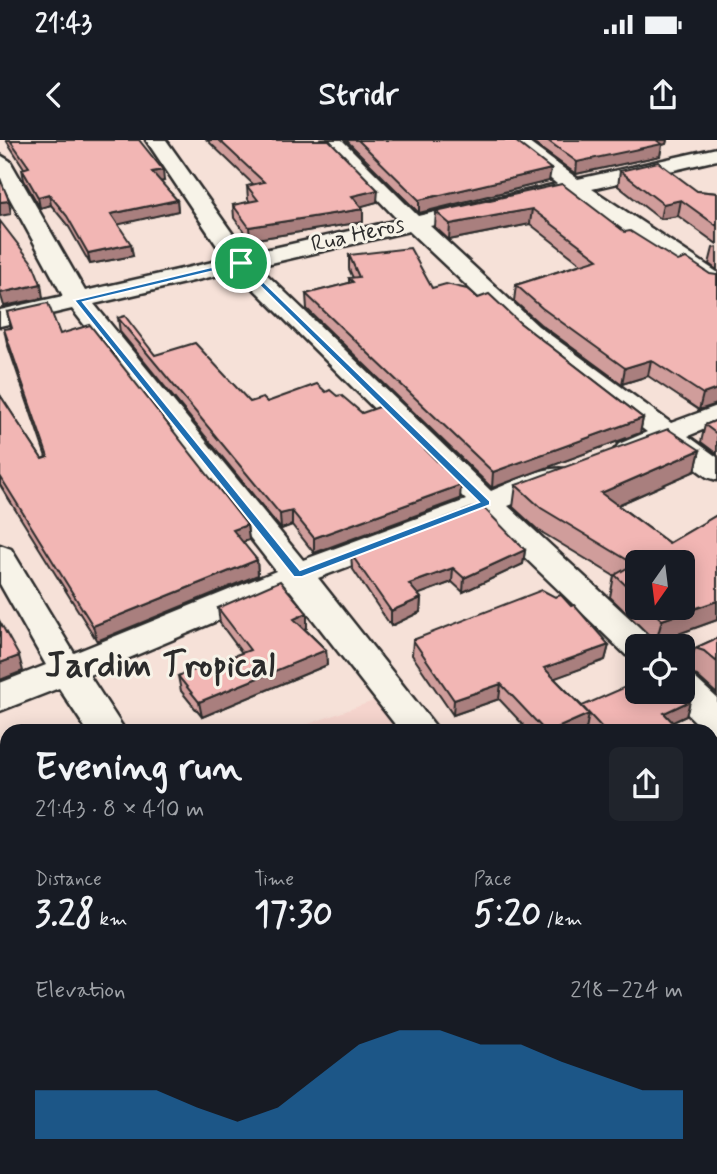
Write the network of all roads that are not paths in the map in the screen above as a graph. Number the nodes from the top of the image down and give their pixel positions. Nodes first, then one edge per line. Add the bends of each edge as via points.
1 (156, 140) edge
2 (331, 140) edge
3 (512, 140) edge
4 (692, 140) edge
5 (716, 155) edge
6 (0, 161) edge
7 (573, 186) junction
8 (412, 222) junction
9 (241, 263) junction
10 (717, 282) edge
11 (78, 300) junction
12 (0, 318) edge
13 (717, 414) edge
14 (670, 435) junction
15 (717, 471) edge
16 (486, 503) junction
17 (0, 556) edge
18 (298, 575) junction
19 (625, 634) edge
20 (68, 671) junction
21 (0, 698) edge
22 (695, 699) edge
23 (717, 720) edge
24 (103, 724) edge
25 (416, 724) edge

1 - 9 street
2 - 8 street
3 - 7 street
4 - 5 street
5 - 7 street, Rua Heros
6 - 11 street
7 - 8 street, Rua Heros
7 - 10 street
8 - 9 street, Rua Heros
8 - 14 street via 528,331
9 - 11 street, Rua Heros
9 - 16 street
11 - 12 street, Rua Heros
11 - 18 street
13 - 14 street
14 - 15 street
14 - 16 street
16 - 18 street
16 - 19 street
17 - 20 street
18 - 20 street
18 - 25 street
20 - 21 street
20 - 24 street
22 - 23 street

